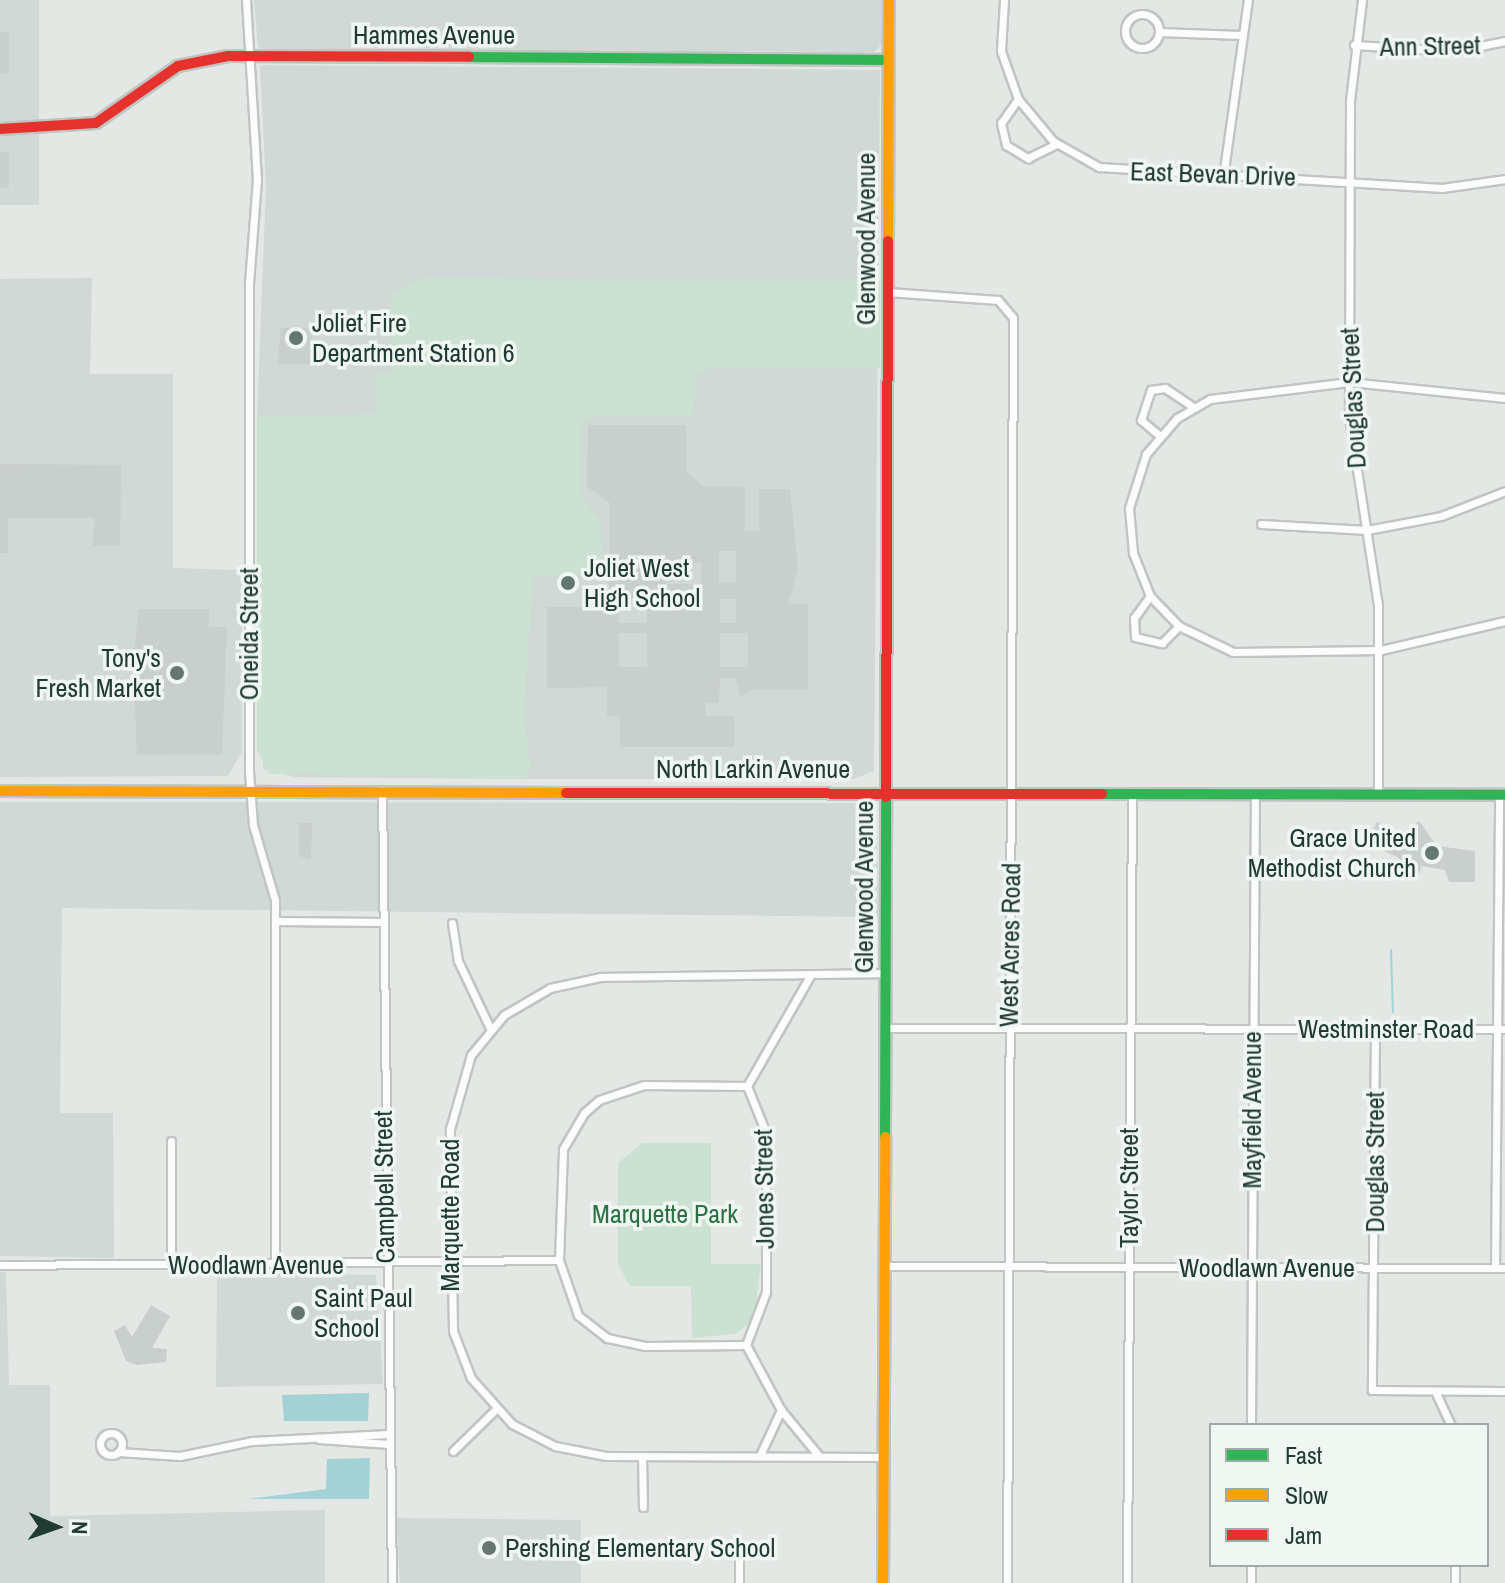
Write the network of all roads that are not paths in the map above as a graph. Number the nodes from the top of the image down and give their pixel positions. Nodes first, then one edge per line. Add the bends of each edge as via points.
1 (246, 0) edge
2 (889, 0) edge
3 (1004, 0) edge
4 (1248, 0) edge
5 (1362, 0) edge
6 (1159, 32) junction
7 (1240, 35) junction
8 (1505, 41) edge
9 (1354, 45) junction
10 (250, 56) junction
11 (888, 60) junction
12 (1018, 99) junction
13 (0, 129) edge
14 (1057, 144) junction
15 (1224, 170) junction
16 (1505, 179) edge
17 (1349, 182) junction
18 (888, 292) junction
19 (1349, 382) junction
20 (1505, 398) edge
21 (1192, 406) junction
22 (1160, 436) junction
23 (1505, 491) edge
24 (1261, 524) dead end
25 (1367, 530) junction
26 (1150, 596) junction
27 (1505, 621) edge
28 (1179, 626) junction
29 (1381, 650) junction
30 (250, 790) junction
31 (382, 790) junction
32 (0, 791) edge
33 (887, 792) junction
34 (1012, 794) junction
35 (1132, 794) junction
36 (1255, 794) junction
37 (1378, 795) junction
38 (1502, 795) edge
39 (276, 921) junction
40 (383, 922) junction
41 (452, 923) dead end
42 (886, 973) junction
43 (810, 976) junction
44 (1009, 1027) junction
45 (490, 1028) junction
46 (884, 1028) junction
47 (1253, 1028) junction
48 (1130, 1029) junction
49 (1501, 1029) edge
50 (1375, 1030) junction
51 (747, 1086) junction
52 (171, 1141) dead end
53 (451, 1258) junction
54 (385, 1260) junction
55 (559, 1260) junction
56 (171, 1264) junction
57 (0, 1265) edge
58 (275, 1265) junction
59 (885, 1266) junction
60 (1008, 1267) junction
61 (1128, 1268) junction
62 (1251, 1268) junction
63 (1374, 1268) junction
64 (1495, 1268) junction
65 (1505, 1268) edge
66 (746, 1345) junction
67 (1435, 1391) junction
68 (1505, 1391) edge
69 (496, 1409) junction
70 (781, 1410) junction
71 (1251, 1423) edge
72 (1450, 1423) edge
73 (389, 1434) junction
74 (319, 1439) junction
75 (389, 1444) junction
76 (453, 1451) dead end
77 (118, 1452) dead end
78 (760, 1455) junction
79 (642, 1456) junction
80 (819, 1456) junction
81 (883, 1457) junction
82 (643, 1507) dead end
83 (739, 1558) dead end
84 (392, 1583) edge
85 (739, 1583) edge
86 (883, 1583) edge
87 (1007, 1583) edge
88 (1127, 1583) edge

1 - 10 street, Oneida Street
2 - 11 street, Glenwood Avenue
3 - 12 street, East Bevan Drive via 1000,30
4 - 7 street
5 - 9 street, Douglas Street
6 - 6 street via 1146,15 1125,29 1141,48
6 - 7 street
7 - 15 street
8 - 9 street, Ann Street via 1455,51
9 - 17 street, Douglas Street
10 - 11 street, Hammes Avenue
10 - 13 street, Hammes Avenue via 178,66 96,123
10 - 30 street, Oneida Street via 257,179 249,284
11 - 18 street, Glenwood Avenue
12 - 14 street, East Bevan Drive
12 - 14 street via 1001,123 1006,145 1028,158
14 - 15 street, East Bevan Drive via 1123,172
15 - 17 street, East Bevan Drive
16 - 17 street, East Bevan Drive via 1442,188
17 - 19 street, Douglas Street
18 - 33 street, Glenwood Avenue
18 - 34 street, West Acres Road via 998,300 1011,308
19 - 20 street
19 - 21 street via 1235,392
19 - 25 street, Douglas Street
21 - 22 street
21 - 22 street via 1165,388 1151,390 1141,420
22 - 26 street via 1136,472 1129,508 1133,553
23 - 25 street via 1441,516
24 - 25 street
25 - 29 street, Douglas Street
26 - 28 street
26 - 28 street via 1134,618 1135,637 1162,643
27 - 29 street
28 - 29 street via 1233,652
29 - 37 street, Douglas Street
30 - 31 street, North Larkin Avenue
30 - 32 street, North Larkin Avenue
30 - 39 street, Oneida Street
31 - 33 street, North Larkin Avenue
31 - 40 street, Campbell Street
33 - 34 street, North Larkin Avenue
33 - 42 street, Glenwood Avenue
34 - 35 street, North Larkin Avenue
34 - 44 street, West Acres Road
35 - 36 street, North Larkin Avenue
35 - 48 street, Taylor Street
36 - 37 street, North Larkin Avenue
36 - 47 street, Mayfield Avenue
37 - 38 street, North Larkin Avenue
38 - 49 street
39 - 40 street
39 - 58 street, Oneida Street
40 - 54 street, Campbell Street
41 - 45 street via 458,961
42 - 43 street, Marquette Road
42 - 46 street, Glenwood Avenue
43 - 45 street, Marquette Road via 573,981 523,1001
43 - 51 street
44 - 46 street, Westminster Road
44 - 48 street, Westminster Road
44 - 60 street, West Acres Road
45 - 53 street, Marquette Road via 453,1102
46 - 59 street, Glenwood Avenue
47 - 48 street, Westminster Road
47 - 50 street, Westminster Road
47 - 62 street, Mayfield Avenue
48 - 61 street, Taylor Street
49 - 50 street, Westminster Road
49 - 64 street
50 - 63 street, Douglas Street
51 - 55 street via 644,1085 609,1095 584,1113 563,1149
51 - 66 street, Jones Street via 766,1133 766,1292
52 - 56 street
53 - 54 street, Woodlawn Avenue
53 - 55 street, Woodlawn Avenue
53 - 69 street, Marquette Road via 460,1356
54 - 58 street, Woodlawn Avenue
54 - 73 street, Campbell Street
55 - 66 street via 578,1315 607,1338 645,1346
56 - 57 street, Woodlawn Avenue
56 - 58 street, Woodlawn Avenue
59 - 60 street, Woodlawn Avenue
59 - 81 street, Glenwood Avenue
60 - 61 street, Woodlawn Avenue
60 - 87 street, West Acres Road
61 - 62 street, Woodlawn Avenue
61 - 88 street, Taylor Street
62 - 63 street, Woodlawn Avenue
62 - 71 street, Mayfield Avenue
63 - 64 street, Woodlawn Avenue
63 - 67 street, Douglas Street via 1372,1390
64 - 65 street, Woodlawn Avenue
66 - 70 street
67 - 68 street
67 - 72 street
69 - 76 street
69 - 79 street, Marquette Road via 555,1446
70 - 78 street
70 - 80 street
73 - 74 street
73 - 75 street, Campbell Street
74 - 75 street
74 - 77 street via 252,1441 180,1456
75 - 84 street, Campbell Street
78 - 79 street, Marquette Road
78 - 80 street, Marquette Road
79 - 82 street
80 - 81 street, Marquette Road
81 - 86 street, Glenwood Avenue
83 - 85 street

